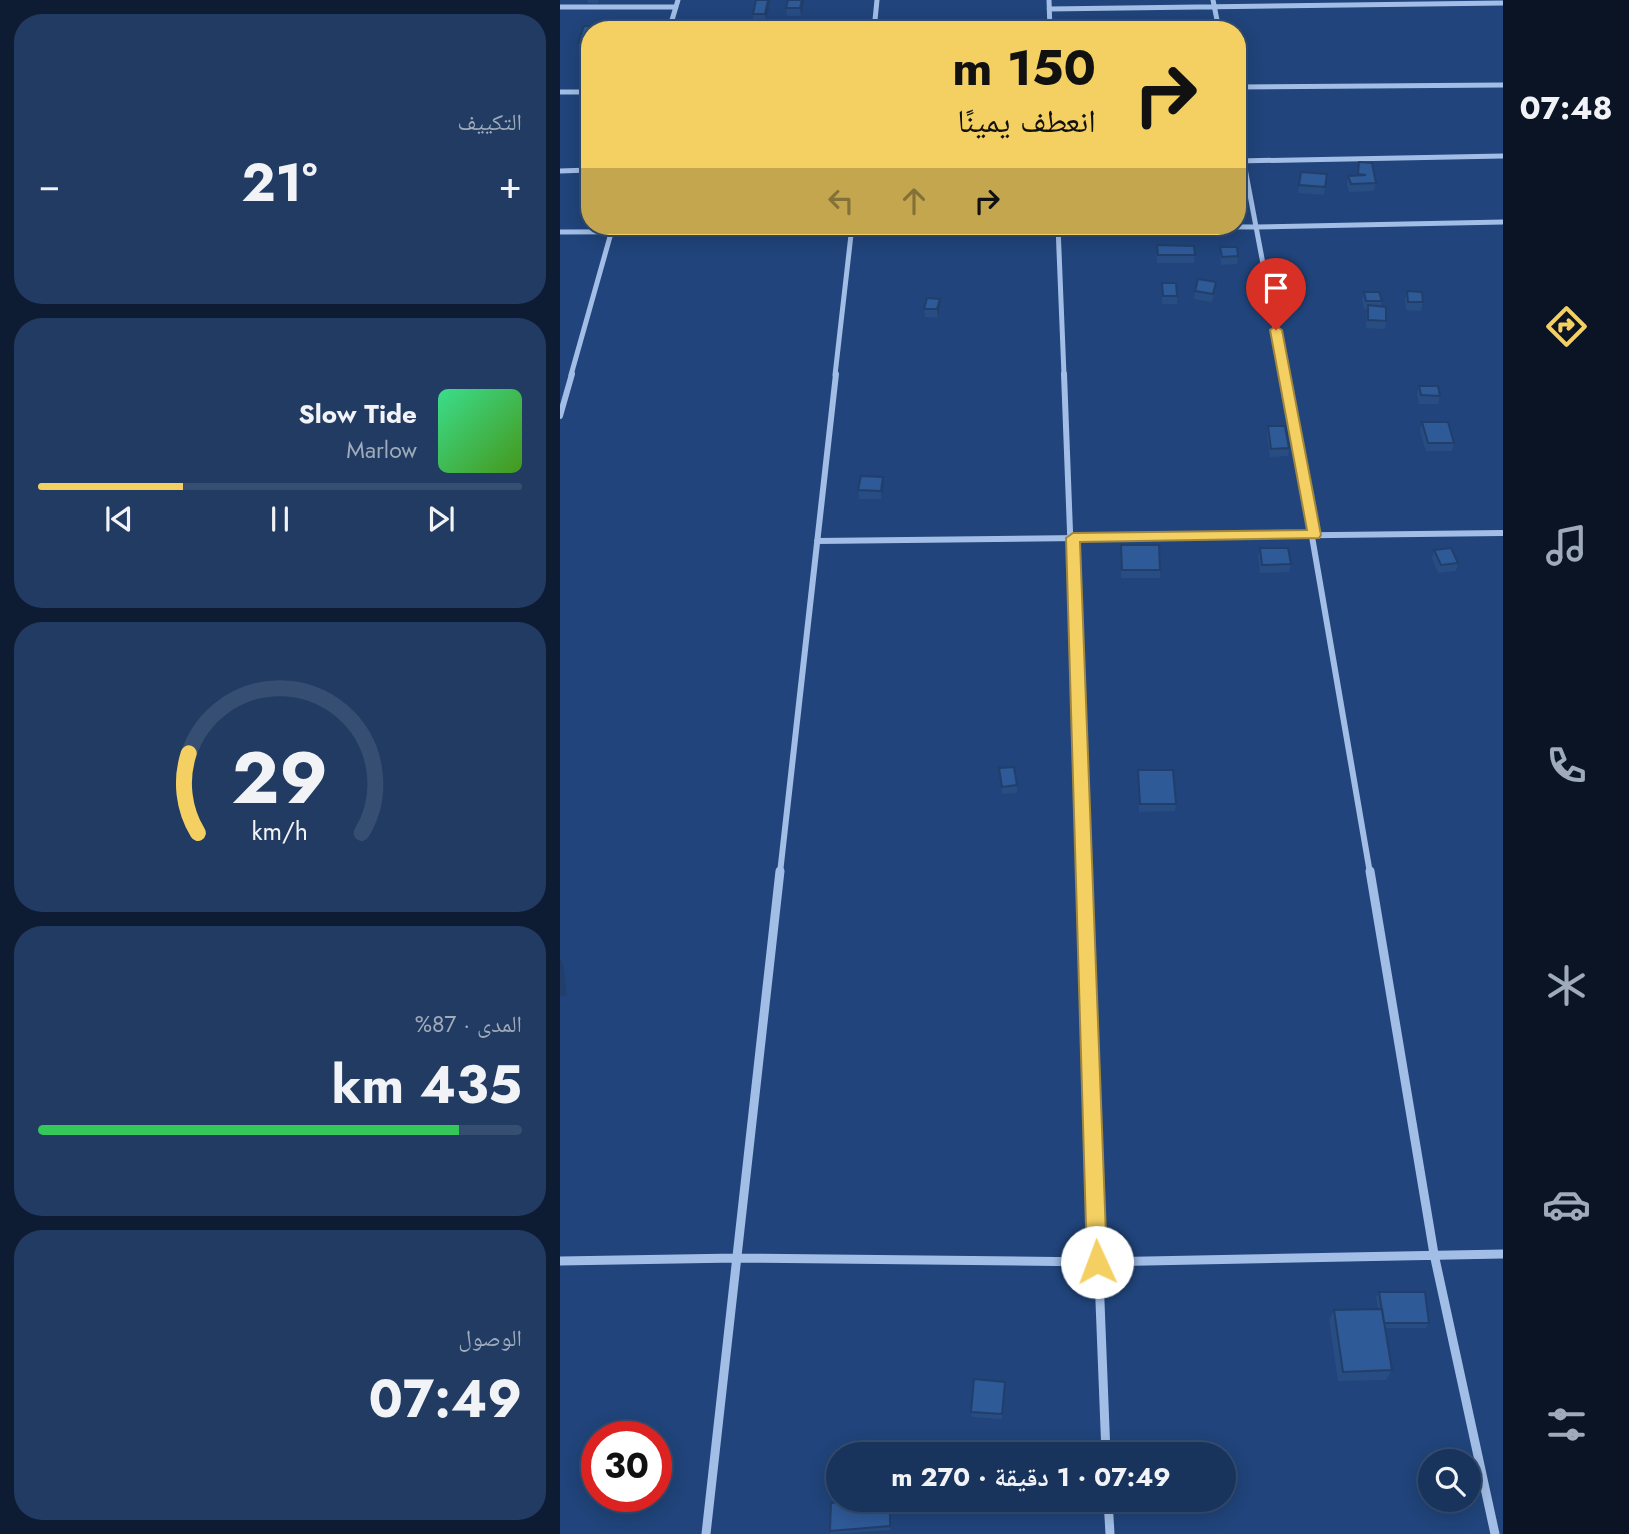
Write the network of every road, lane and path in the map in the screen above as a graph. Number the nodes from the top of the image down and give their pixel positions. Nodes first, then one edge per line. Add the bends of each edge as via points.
1 (678, 0) edge
2 (877, 0) edge
3 (1049, 0) edge
4 (1214, 3) edge
5 (1503, 3) edge
6 (560, 7) edge
7 (676, 7) junction
8 (1049, 9) junction
9 (672, 21) edge
10 (875, 21) edge
11 (1050, 21) edge
12 (1217, 21) edge
13 (1503, 85) edge
14 (1246, 87) edge
15 (560, 92) edge
16 (581, 92) edge
17 (1503, 156) edge
18 (1246, 161) edge
19 (581, 170) edge
20 (560, 171) edge
21 (1246, 183) edge
22 (1503, 222) edge
23 (1246, 227) edge
24 (1256, 227) junction
25 (581, 231) edge
26 (560, 232) edge
27 (610, 235) edge
28 (851, 235) edge
29 (1058, 235) edge
30 (560, 416) edge
31 (1503, 533) edge
32 (1314, 535) junction
33 (1073, 538) junction
34 (817, 541) junction
35 (1434, 1254) junction
36 (1503, 1254) edge
37 (736, 1258) junction
38 (560, 1261) edge
39 (1097, 1262) junction
40 (1105, 1442) edge
41 (1109, 1512) edge
42 (706, 1534) edge
43 (1110, 1534) edge
44 (1495, 1534) edge

1 - 7 street
2 - 10 street
3 - 8 street
4 - 5 street
4 - 8 street
4 - 12 street
6 - 7 street
7 - 9 street
8 - 11 street
13 - 14 street
15 - 16 street
17 - 18 street
19 - 20 street
21 - 24 street
22 - 24 street
23 - 24 street
24 - 32 street
25 - 26 street
27 - 30 street
28 - 34 street
29 - 33 street
31 - 32 street
32 - 33 street
32 - 35 street
33 - 34 street
33 - 39 street
34 - 37 street
35 - 36 street
35 - 39 street
35 - 44 street
37 - 38 street
37 - 39 street
37 - 42 street
39 - 40 street
41 - 43 street

